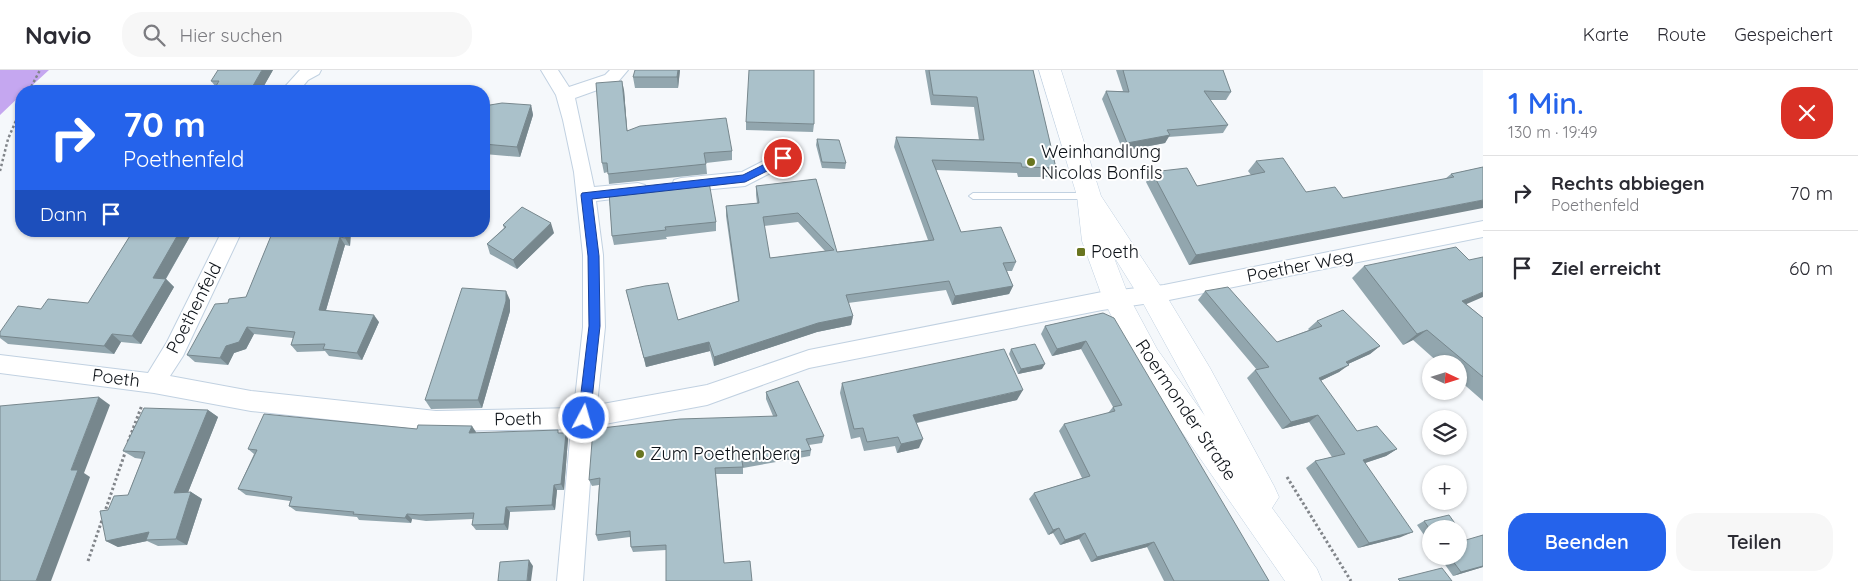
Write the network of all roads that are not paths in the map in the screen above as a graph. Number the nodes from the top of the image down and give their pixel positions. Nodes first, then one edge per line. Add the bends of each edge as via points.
1 (313, 70) edge
2 (549, 70) edge
3 (620, 70) edge
4 (1050, 70) edge
5 (295, 85) edge
6 (565, 95) junction
7 (783, 158) dead end
8 (586, 195) junction
9 (973, 196) dead end
10 (1089, 196) junction
11 (1483, 229) edge
12 (229, 237) edge
13 (1152, 294) junction
14 (1116, 299) junction
15 (0, 364) edge
16 (154, 383) junction
17 (584, 418) junction
18 (570, 581) edge
19 (1307, 581) edge

1 - 5 street
2 - 6 street
3 - 6 street via 611,79
4 - 10 main road, Roermonder Straße
6 - 8 street
7 - 8 street via 745,179
8 - 17 street via 593,256 594,326
9 - 10 lane
10 - 13 main road, Roermonder Straße
10 - 14 main road, Roermonder Straße via 1095,241
11 - 13 street, Poether Weg
12 - 16 street, Poethenfeld
13 - 14 street, Poether Weg
13 - 19 main road, Roermonder Straße via 1200,377
14 - 17 street, Poeth via 810,359 707,395
14 - 19 main road, Roermonder Straße via 1147,358
15 - 16 street, Poeth
16 - 17 street, Poeth via 251,400 436,420
17 - 18 street

